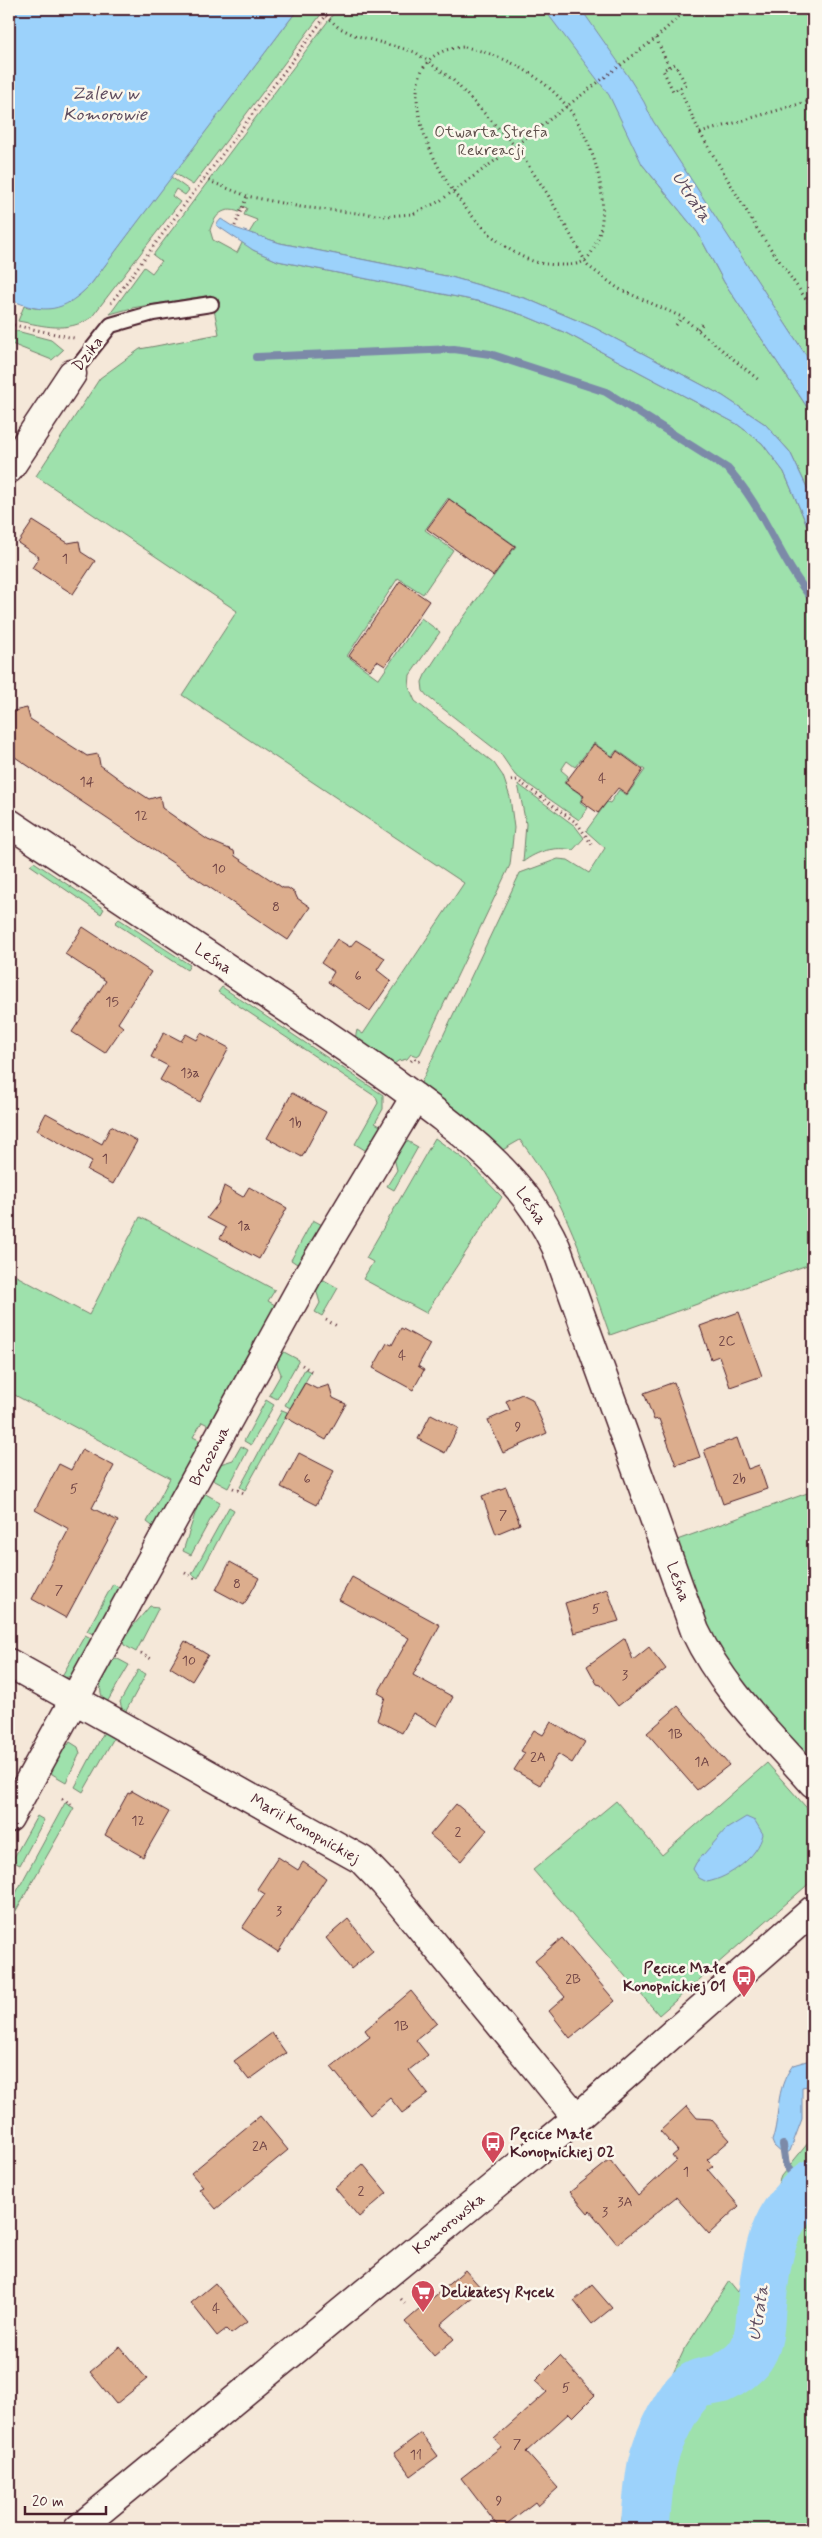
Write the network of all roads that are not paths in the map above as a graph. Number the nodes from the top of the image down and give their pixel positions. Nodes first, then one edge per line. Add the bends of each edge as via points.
1 (211, 304) dead end
2 (72, 374) joint
3 (9, 468) edge
4 (9, 823) edge
5 (415, 1097) junction
6 (9, 1663) edge
7 (74, 1700) junction
8 (813, 1784) edge
9 (9, 1818) edge
10 (813, 1910) edge
11 (577, 2118) junction
12 (78, 2529) edge

1 - 2 lane, Dzika via 153,313 111,325
2 - 3 street, Dzika
4 - 5 street, Leśna
5 - 7 street, Brzozowa via 307,1277
5 - 8 street, Leśna via 501,1168 545,1225 561,1260 704,1648 723,1679
6 - 7 street, Marii Konopnickiej
7 - 9 street, Brzozowa
7 - 11 street, Marii Konopnickiej via 362,1860
10 - 11 street, Komorowska
11 - 12 street, Komorowska

